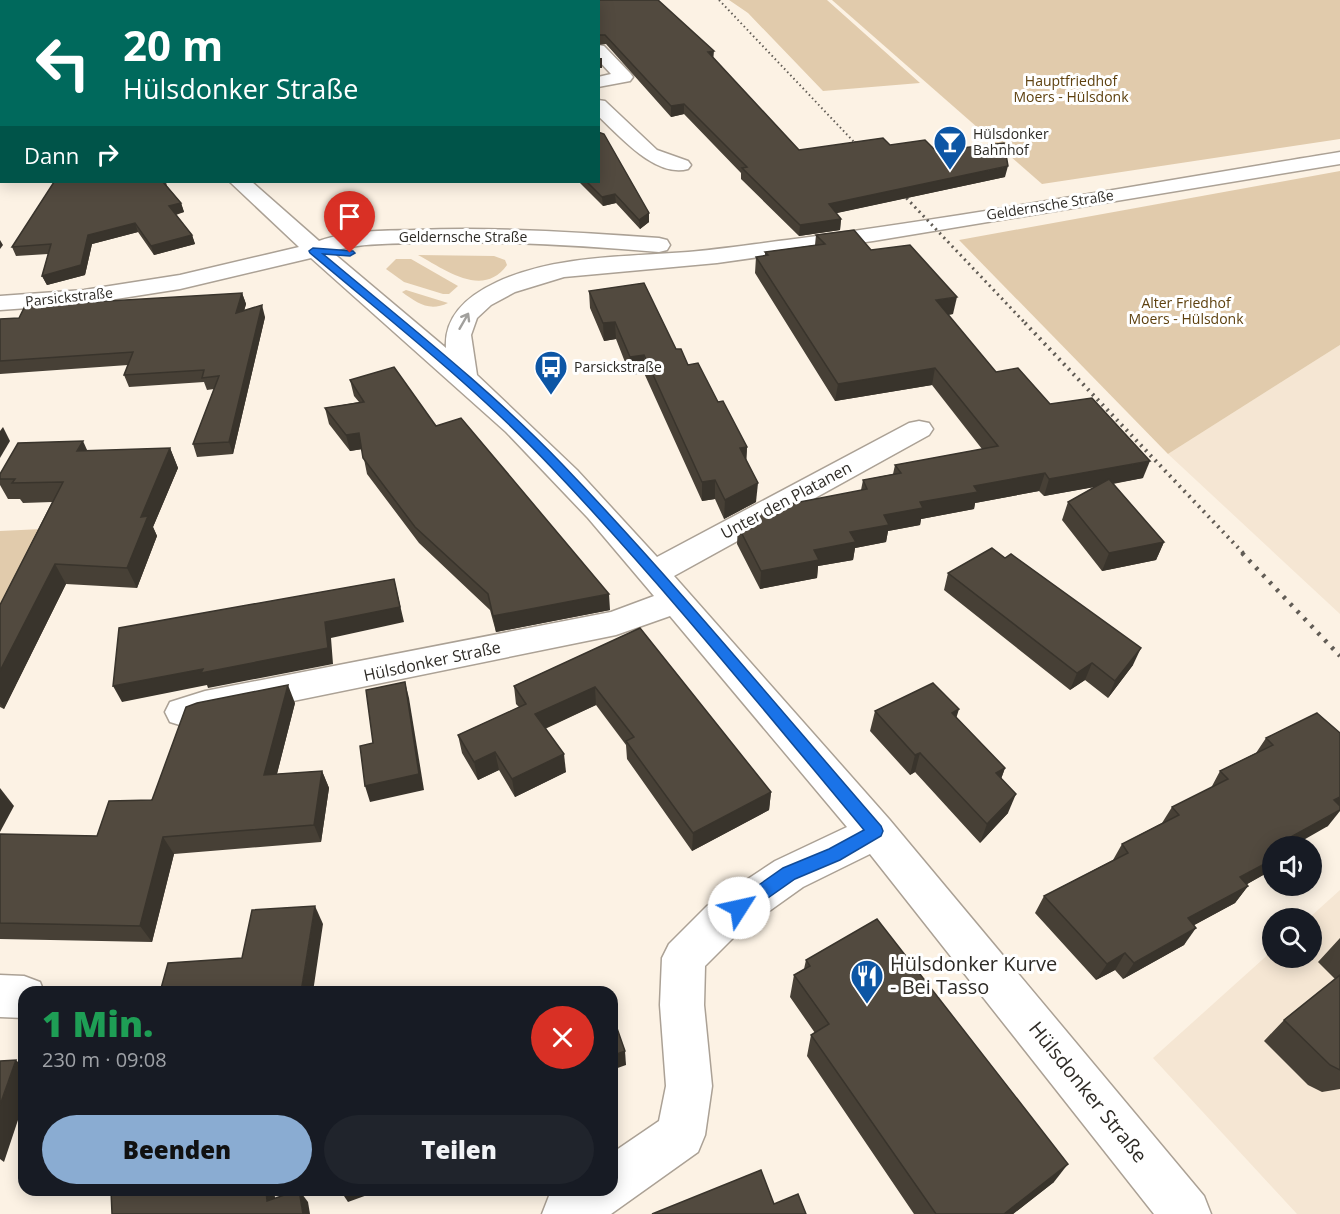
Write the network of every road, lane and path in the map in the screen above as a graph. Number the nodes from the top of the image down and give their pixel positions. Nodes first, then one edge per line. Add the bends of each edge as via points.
1 (600, 52) edge
2 (600, 82) edge
3 (600, 107) edge
4 (1340, 158) edge
5 (681, 165) dead end
6 (241, 183) edge
7 (759, 249) junction
8 (313, 251) junction
9 (674, 259) junction
10 (0, 303) edge
11 (464, 377) junction
12 (918, 429) dead end
13 (666, 586) junction
14 (183, 712) edge
15 (875, 831) junction
16 (0, 996) edge
17 (18, 997) edge
18 (618, 1179) edge
19 (593, 1196) edge
20 (567, 1214) edge
21 (1186, 1214) edge

1 - 2 street via 624,78
3 - 5 street via 650,154
4 - 7 street, Geldernsche Straße
6 - 8 street, Hülsdonker Straße
7 - 8 street, Geldernsche Straße via 553,237 460,236 338,242
7 - 9 street, Geldernsche Straße
8 - 9 street, Geldernsche Straße via 534,252
8 - 10 street, Parsickstraße via 169,284 84,297
8 - 11 street, Hülsdonker Straße
11 -> 9 street, Geldernsche Straße via 456,349 459,330 470,310 494,294 559,273
11 - 13 street, Hülsdonker Straße via 557,466
12 - 13 street, Unter den Platanen
13 - 14 street, Hülsdonker Straße via 616,623
13 - 15 street, Hülsdonker Straße
15 - 18 street via 789,874 722,920 684,958 682,1005 689,1086 681,1135
15 - 21 street, Hülsdonker Straße
16 - 17 street
19 - 20 street

